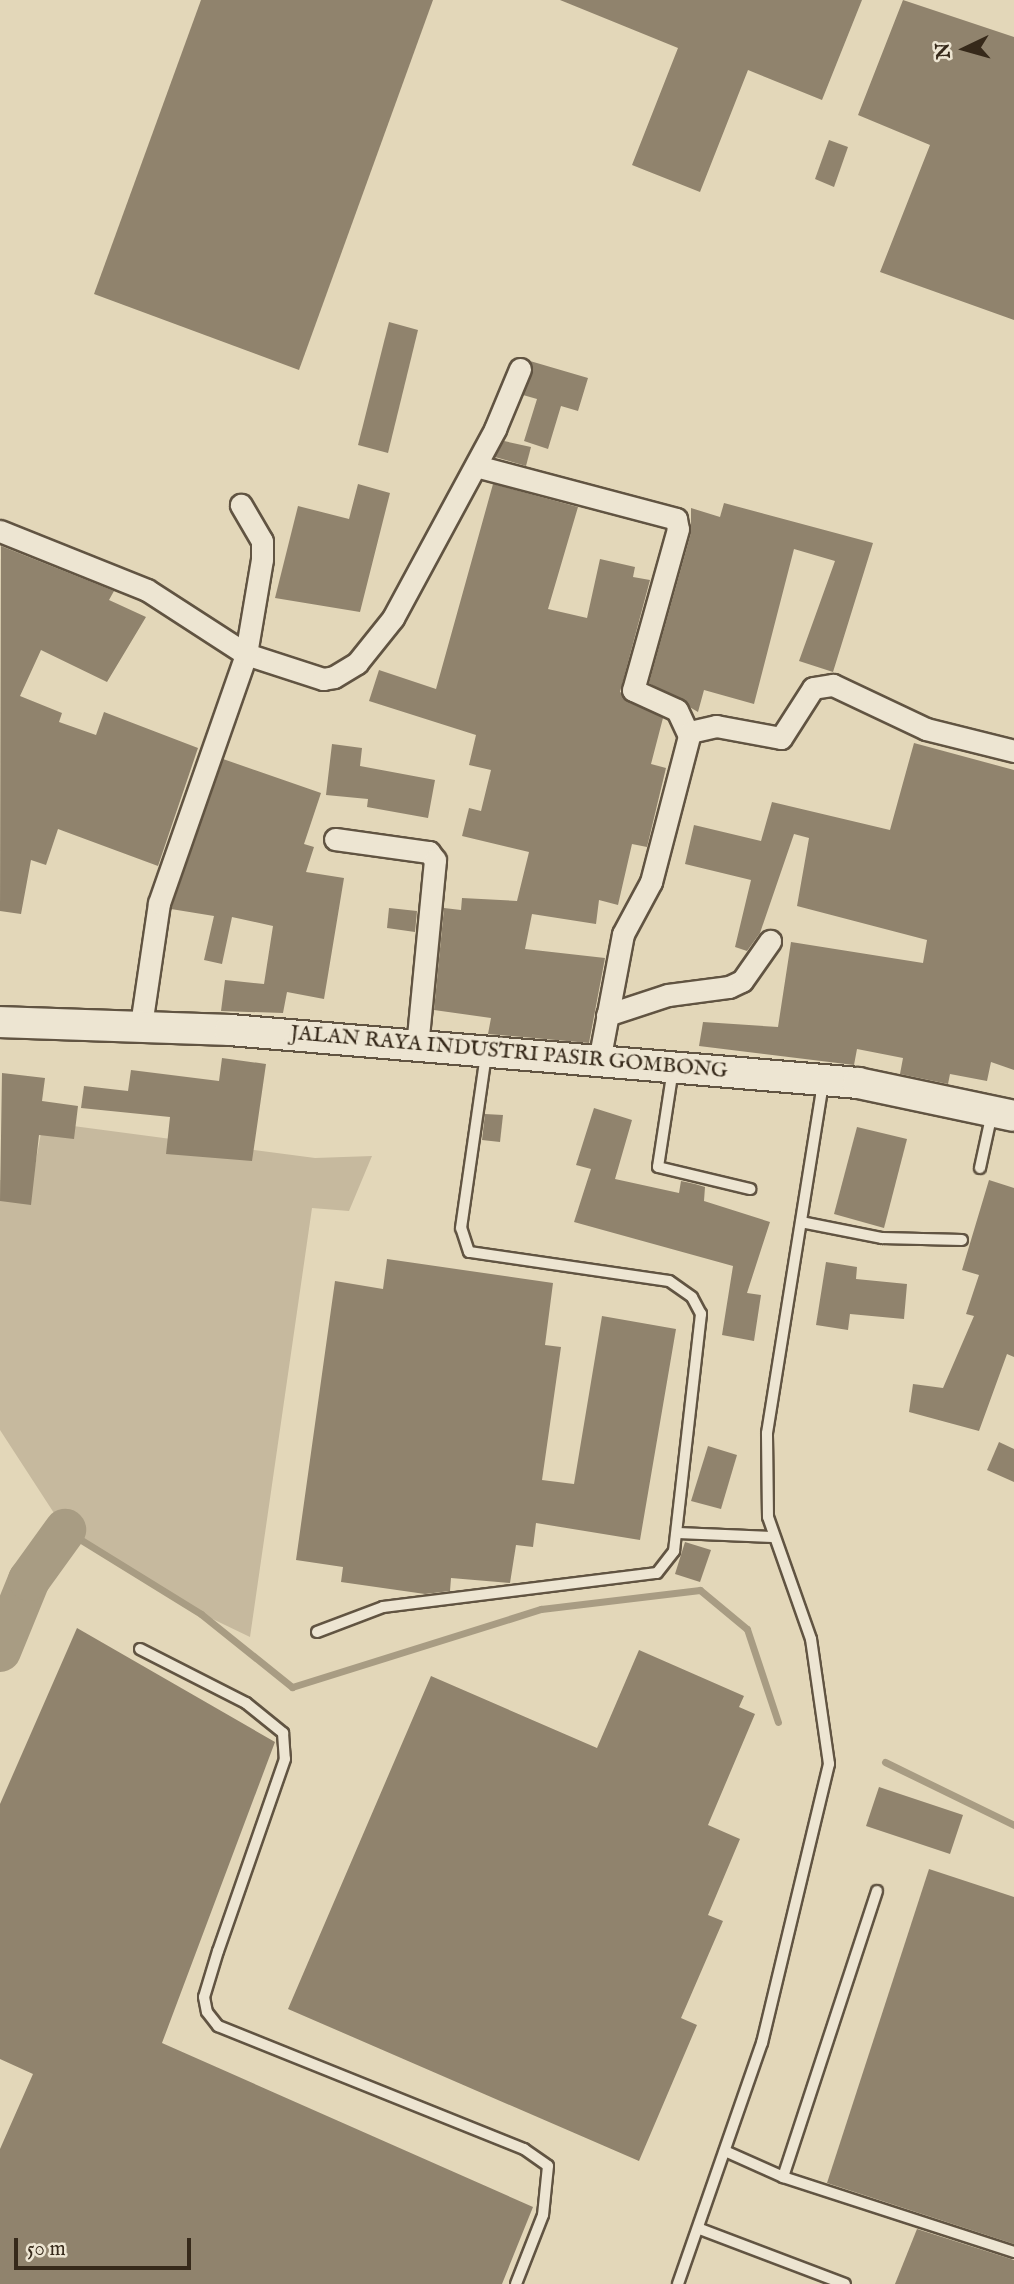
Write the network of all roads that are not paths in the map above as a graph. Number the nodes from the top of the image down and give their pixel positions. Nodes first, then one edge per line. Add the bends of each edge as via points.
1 (520, 369) dead end
2 (476, 466) junction
3 (241, 505) dead end
4 (0, 531) edge
5 (246, 654) junction
6 (688, 734) junction
7 (1014, 751) edge
8 (335, 839) dead end
9 (770, 941) dead end
10 (607, 1014) junction
11 (0, 1022) edge
12 (141, 1025) junction
13 (417, 1046) junction
14 (486, 1051) junction
15 (599, 1060) junction
16 (674, 1066) junction
17 (824, 1080) junction
18 (1003, 1113) edge
19 (981, 1168) dead end
20 (750, 1189) dead end
21 (801, 1222) junction
22 (962, 1240) dead end
23 (677, 1533) junction
24 (773, 1537) junction
25 (317, 1632) dead end
26 (140, 1649) dead end
27 (877, 1891) dead end
28 (725, 2151) junction
29 (783, 2176) junction
30 (700, 2229) junction
31 (1014, 2252) edge
32 (516, 2284) edge
33 (678, 2284) edge
34 (845, 2284) edge

1 - 2 street
2 - 5 street via 393,618 357,663 323,679
2 - 6 street via 676,519 678,529 633,690 677,710
3 - 5 street via 262,541
4 - 5 street via 147,590
5 - 12 street via 159,903
6 - 7 street via 716,726 781,738 813,688 834,685 926,729
6 - 10 street via 651,882 623,934
8 - 13 street via 429,852 435,860
9 - 10 street via 747,975 729,987 667,995
10 - 15 street
11 - 12 main road, JALAN RAYA INDUSTRI PASIR GOMBONG
12 - 13 main road, JALAN RAYA INDUSTRI PASIR GOMBONG
13 - 14 main road, JALAN RAYA INDUSTRI PASIR GOMBONG
14 - 15 main road, JALAN RAYA INDUSTRI PASIR GOMBONG
14 - 23 lane via 461,1227 469,1252 669,1281 692,1297 701,1314
15 - 16 main road, JALAN RAYA INDUSTRI PASIR GOMBONG
16 - 17 main road, JALAN RAYA INDUSTRI PASIR GOMBONG
16 - 20 lane via 657,1167
17 - 18 main road, JALAN RAYA INDUSTRI PASIR GOMBONG
17 - 21 lane
18 - 19 lane
21 - 22 lane via 882,1238
21 - 24 lane via 767,1433
23 - 24 lane
23 - 25 lane via 668,1564 657,1573 383,1606
24 - 28 lane via 811,1639 829,1764 762,2043
26 - 32 lane via 246,1703 283,1733 285,1759 218,1951 204,1997 206,2011 218,2026 524,2149 548,2166 542,2215
27 - 29 lane
28 - 29 lane
28 - 30 lane
29 - 31 lane
30 - 33 lane
30 - 34 lane

